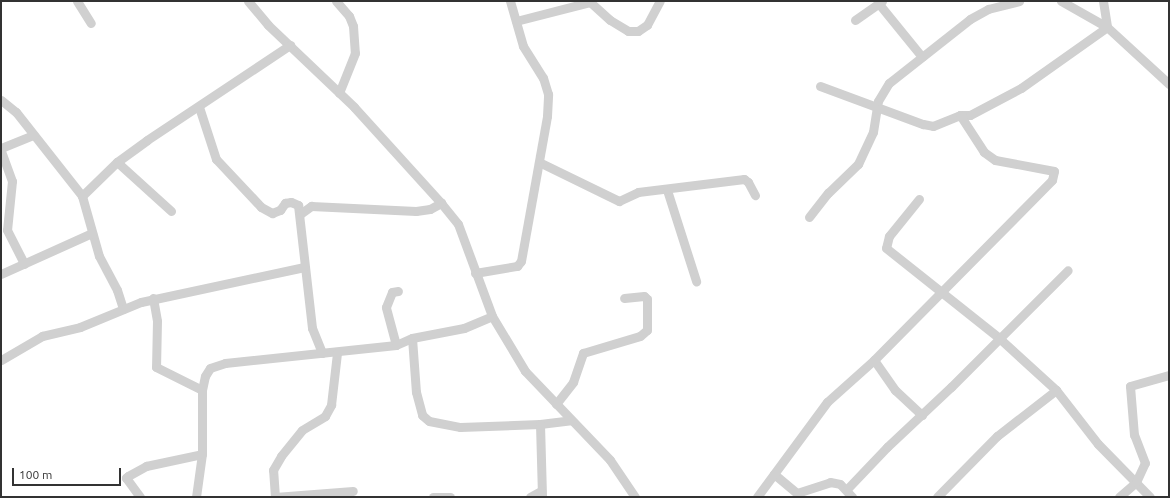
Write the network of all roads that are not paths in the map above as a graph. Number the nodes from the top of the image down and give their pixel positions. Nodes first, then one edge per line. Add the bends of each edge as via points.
1 (77, 1) edge
2 (248, 1) edge
3 (336, 1) edge
4 (510, 1) edge
5 (660, 1) edge
6 (1019, 1) edge
7 (1062, 1) edge
8 (1104, 1) edge
9 (880, 2) edge
10 (855, 20) dead end
11 (516, 21) junction
12 (91, 23) dead end
13 (1107, 27) junction
14 (290, 45) junction
15 (922, 56) junction
16 (1169, 84) edge
17 (820, 86) dead end
18 (339, 93) junction
19 (1, 100) edge
20 (199, 107) junction
21 (878, 108) junction
22 (960, 115) junction
23 (34, 135) junction
24 (1, 149) edge
25 (117, 162) junction
26 (540, 163) junction
27 (667, 190) junction
28 (755, 195) dead end
29 (82, 196) junction
30 (919, 199) dead end
31 (441, 203) junction
32 (170, 211) dead end
33 (300, 214) junction
34 (809, 217) dead end
35 (92, 232) junction
36 (24, 264) junction
37 (304, 267) junction
38 (1068, 270) dead end
39 (475, 273) junction
40 (1, 274) edge
41 (696, 281) dead end
42 (398, 291) dead end
43 (940, 293) junction
44 (153, 298) junction
45 (624, 298) dead end
46 (123, 309) junction
47 (492, 316) junction
48 (412, 338) junction
49 (999, 338) junction
50 (396, 346) junction
51 (322, 353) junction
52 (337, 353) junction
53 (1, 360) edge
54 (874, 360) junction
55 (1169, 375) edge
56 (202, 390) junction
57 (1056, 390) junction
58 (556, 404) junction
59 (922, 415) junction
60 (571, 420) junction
61 (540, 424) junction
62 (202, 454) junction
63 (774, 474) junction
64 (1136, 482) junction
65 (353, 491) dead end
66 (849, 493) edge
67 (541, 494) edge
68 (140, 497) edge
69 (196, 497) edge
70 (275, 497) edge
71 (432, 497) edge
72 (450, 497) edge
73 (530, 497) edge
74 (635, 497) edge
75 (757, 497) edge
76 (937, 497) edge
77 (1119, 497) edge
78 (1150, 497) edge

1 - 12 street
2 - 14 street via 268,25
3 - 18 street via 349,16 353,26 356,53
4 - 11 street
5 - 11 street via 647,25 638,31 628,31 610,20 590,2
6 - 15 street via 988,9
7 - 13 street
8 - 13 street
9 - 10 street
9 - 15 street
11 - 26 street via 523,46 543,78 548,94
13 - 16 street
13 - 22 street via 1022,88 970,115
14 - 18 street
14 - 20 street
15 - 21 street via 889,83 878,100
17 - 21 street
18 - 31 street
19 - 23 street via 16,112
20 - 25 street via 170,123
20 - 33 street via 216,159 224,170 261,207 272,212 291,202 298,205
21 - 22 street via 933,126
21 - 34 street via 873,132 858,164 828,193
22 - 43 street via 984,152 995,160 1048,169 1054,171 1054,176
23 - 24 street
23 - 29 street
24 - 36 street via 12,180 7,230
25 - 29 street
25 - 32 street
26 - 27 street via 619,201 638,192
26 - 39 street via 521,261 517,266
27 - 28 street via 744,180 748,182
27 - 41 street
29 - 35 street
30 - 43 street via 889,236 886,248 908,263
31 - 33 street via 430,209 416,211 311,206
31 - 39 street via 458,224
33 - 37 street
35 - 36 street
35 - 46 street
36 - 40 street
37 - 44 street
37 - 51 street via 312,328
38 - 49 street
39 - 47 street
42 - 50 street via 392,292 386,307
43 - 49 street
43 - 54 street
44 - 46 street
44 - 56 street via 157,321 156,367
45 - 58 street via 644,296 647,330 640,336 583,353 573,382
46 - 53 street via 80,327 42,336
47 - 48 street via 464,328
47 - 58 street via 525,371
48 - 50 street
48 - 61 street via 417,398 422,415 429,421 460,427
49 - 57 street
49 - 59 street
50 - 52 street
51 - 52 street
51 - 56 street via 210,368
52 - 70 street via 331,405 325,416 302,430 280,456 273,470
54 - 59 street via 895,390
54 - 63 street via 827,402
55 - 64 street via 1130,386 1134,435 1145,463
56 - 62 street
57 - 64 street via 1098,444
57 - 76 street via 997,436
58 - 60 street
59 - 66 street via 887,447
60 - 61 street
60 - 74 street via 610,460
61 - 67 street
62 - 68 street via 146,466 128,476 126,478
62 - 69 street
63 - 66 street via 798,493 830,482 840,484
63 - 75 street
64 - 77 street
64 - 78 street
65 - 70 street
67 - 73 street
71 - 72 street

